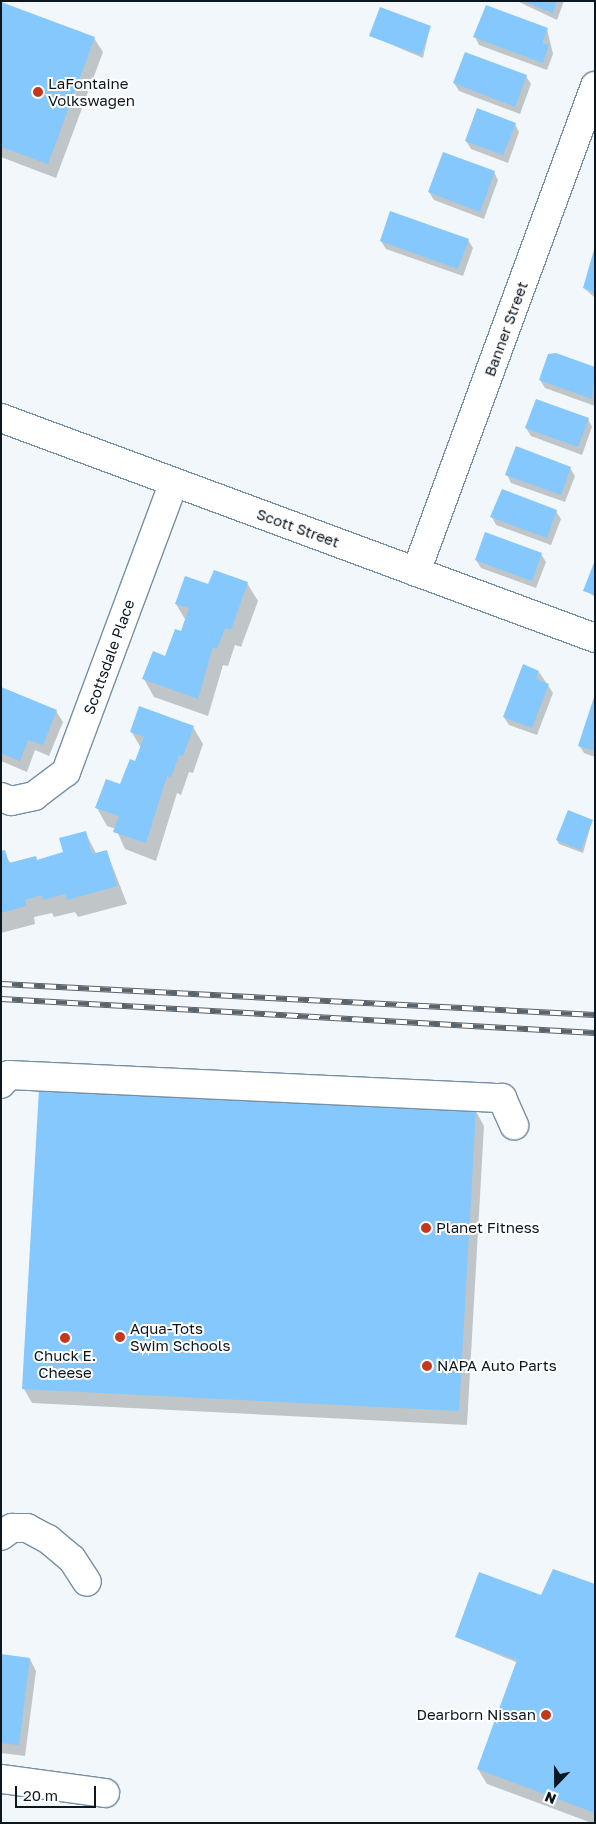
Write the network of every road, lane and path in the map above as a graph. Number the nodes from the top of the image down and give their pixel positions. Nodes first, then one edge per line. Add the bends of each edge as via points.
1 (595, 86) edge
2 (1, 418) edge
3 (174, 482) junction
4 (416, 572) junction
5 (595, 638) edge
6 (4, 800) edge
7 (1, 1084) edge
8 (514, 1125) dead end
9 (1, 1536) edge
10 (87, 1582) dead end
11 (1, 1779) edge
12 (105, 1793) dead end

1 - 4 street, Banner Street
2 - 3 street, Scott Street
3 - 4 street, Scott Street
3 - 6 street, Scottsdale Place via 66,772 46,790
4 - 5 street, Scott Street
7 - 8 street via 9,1075 502,1098
9 - 10 street via 12,1528 27,1528 48,1539 72,1559
11 - 12 street

